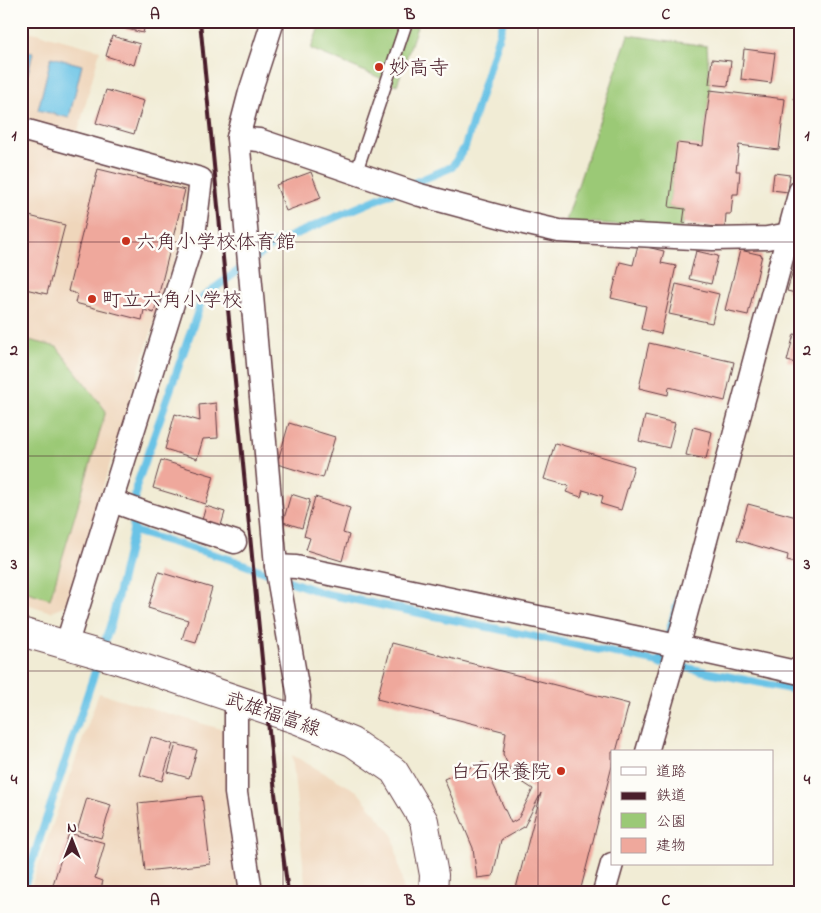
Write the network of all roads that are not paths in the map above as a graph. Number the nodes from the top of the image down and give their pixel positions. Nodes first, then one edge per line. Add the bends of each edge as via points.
1 (273, 21) edge
2 (407, 21) edge
3 (21, 129) edge
4 (238, 138) junction
5 (356, 173) junction
6 (800, 191) edge
7 (791, 238) edge
8 (117, 502) junction
9 (235, 542) dead end
10 (278, 576) junction
11 (21, 632) edge
12 (76, 649) junction
13 (670, 653) junction
14 (800, 673) edge
15 (236, 700) junction
16 (298, 720) junction
17 (646, 750) edge
18 (611, 866) edge
19 (251, 892) edge
20 (433, 892) edge
21 (604, 892) edge

1 - 4 street
2 - 5 lane
3 - 8 street via 201,179 194,236
4 - 5 street via 260,140
4 - 10 street
5 - 7 street via 420,196 559,231 713,239
6 - 7 street
7 - 13 street
8 - 9 street
8 - 12 street
10 - 13 street via 296,567
10 - 16 street via 299,697
11 - 12 main road, 武雄福富線
12 - 15 main road, 武雄福富線 via 116,659
13 - 14 street
13 - 17 street
15 - 16 main road, 武雄福富線
15 - 19 street via 236,793
16 - 20 main road, 武雄福富線 via 352,742 394,771 424,822 434,875
18 - 21 street

